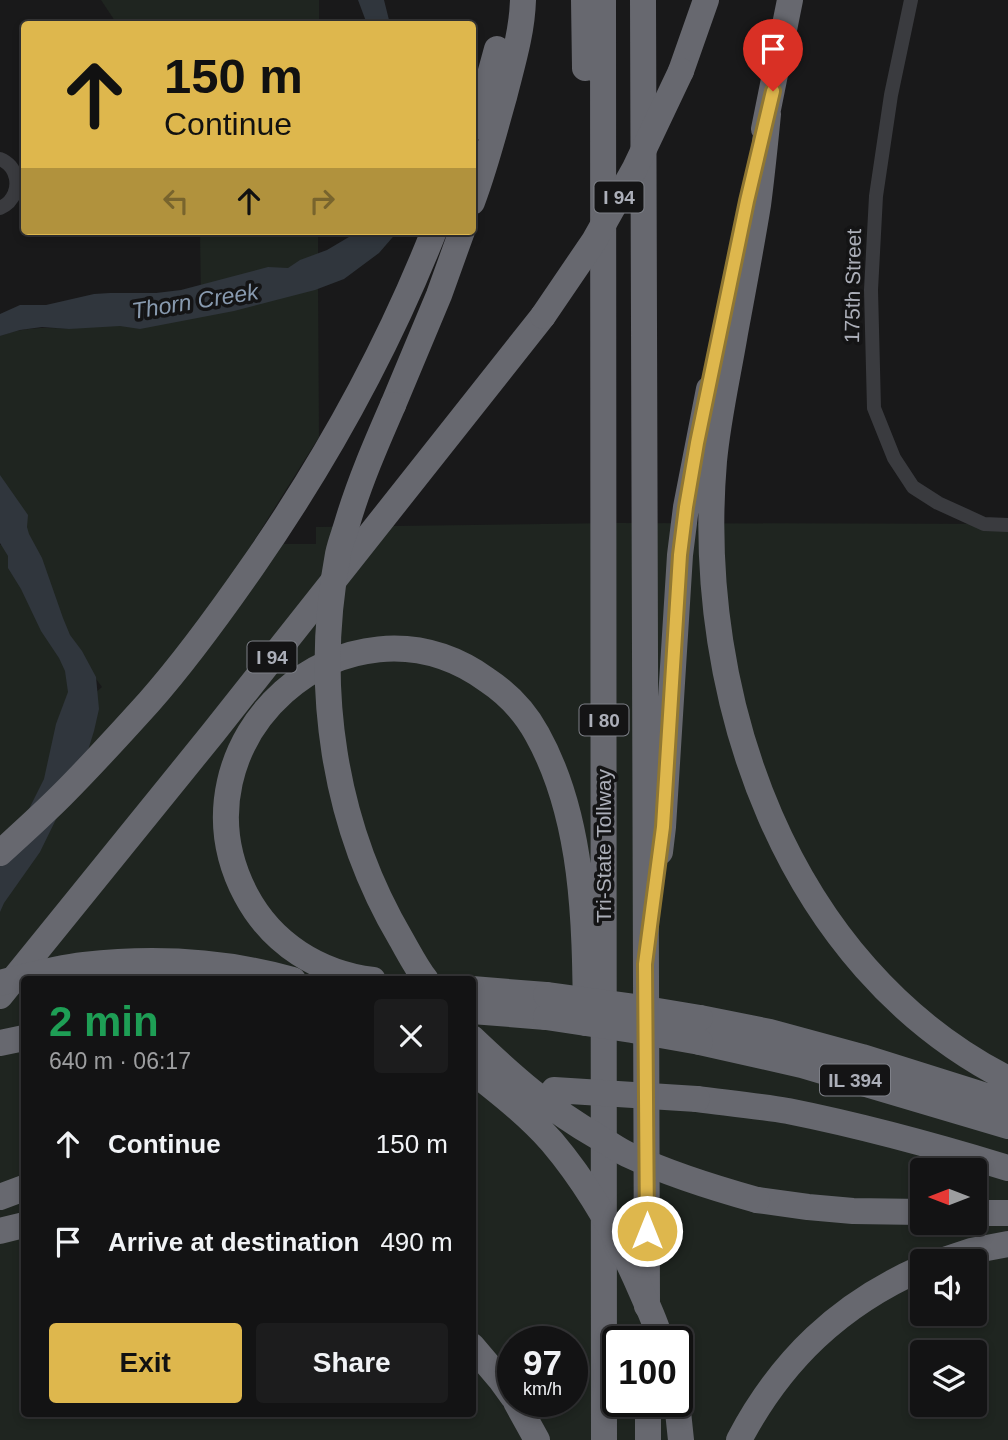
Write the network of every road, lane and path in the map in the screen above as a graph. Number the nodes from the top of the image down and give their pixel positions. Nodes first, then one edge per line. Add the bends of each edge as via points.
1 (510, 0) edge
2 (523, 0) edge
3 (584, 0) edge
4 (603, 0) edge
5 (643, 0) edge
6 (706, 0) edge
7 (790, 0) edge
8 (911, 0) edge
9 (768, 114) junction
10 (476, 116) edge
11 (0, 159) edge
12 (476, 191) edge
13 (0, 208) edge
14 (432, 235) edge
15 (461, 235) edge
16 (603, 264) junction
17 (1008, 524) edge
18 (0, 853) edge
19 (645, 964) junction
20 (29, 976) edge
21 (274, 976) edge
22 (350, 976) edge
23 (424, 976) edge
24 (21, 978) edge
25 (0, 982) edge
26 (476, 990) edge
27 (0, 996) edge
28 (546, 1006) junction
29 (476, 1012) edge
30 (700, 1030) junction
31 (21, 1039) edge
32 (476, 1042) edge
33 (0, 1043) edge
34 (476, 1074) edge
35 (1008, 1079) edge
36 (476, 1092) edge
37 (1008, 1103) edge
38 (1008, 1126) edge
39 (1008, 1168) edge
40 (21, 1189) edge
41 (0, 1197) edge
42 (910, 1212) edge
43 (987, 1213) edge
44 (1008, 1213) edge
45 (21, 1226) edge
46 (0, 1231) edge
47 (1008, 1244) edge
48 (982, 1249) edge
49 (910, 1274) edge
50 (605, 1301) junction
51 (648, 1326) edge
52 (657, 1326) edge
53 (476, 1351) edge
54 (497, 1375) edge
55 (524, 1417) edge
56 (648, 1417) edge
57 (679, 1417) edge
58 (537, 1440) edge
59 (604, 1440) edge
60 (648, 1440) edge
61 (681, 1440) edge
62 (739, 1440) edge

1 - 10 highway
2 - 12 highway via 512,65
3 - 16 highway via 585,68
4 - 16 highway, Tri-State Tollway / I 80
5 - 19 highway, Tri-State Tollway / I 80
6 - 27 highway, I 94, bridge via 681,71 635,169 543,316
7 - 9 highway
8 - 17 street, 175th Street via 876,196 871,290 874,408 894,458 913,487 984,524
9 - 19 highway via 686,507 663,827
9 - 35 highway via 758,203 715,459 711,516 717,625 728,686 771,819 791,861 839,937 893,998 923,1024
11 - 13 street via 15,171 16,180 9,203
14 - 18 highway via 372,368 320,461 234,593 150,701
15 - 23 highway, bridge via 355,498 338,553 330,612 330,725 338,777 368,876
16 - 50 highway, Tri-State Tollway / I 80
19 - 51 highway, Tri-State Tollway / I 80
20 - 21 highway, bridge via 83,965 178,961
22 - 50 highway via 321,967 290,947 251,905 228,846 228,789 235,762 270,704 318,668 374,650 411,650 444,657 463,664 502,691 524,713 538,734 564,799 582,889 589,1161
24 - 25 highway, bridge
26 - 28 highway
28 - 29 highway, IL 394
28 - 30 highway, IL 394, bridge via 632,1030
30 - 37 highway via 770,1032
30 - 38 highway, IL 394
31 - 33 highway
32 - 42 highway, bridge via 569,1120 628,1155 670,1173 757,1200 853,1211
34 - 52 highway, bridge via 518,1108 580,1177 630,1265
36 - 39 highway, IL 394, bridge via 554,1090 697,1099 786,1111 933,1145
40 - 41 highway
43 - 44 highway
45 - 46 highway
47 - 48 highway
49 - 62 highway via 849,1309 803,1348
50 - 59 highway, Tri-State Tollway / I 80
53 - 54 highway
55 - 58 highway
56 - 60 highway
57 - 61 highway

